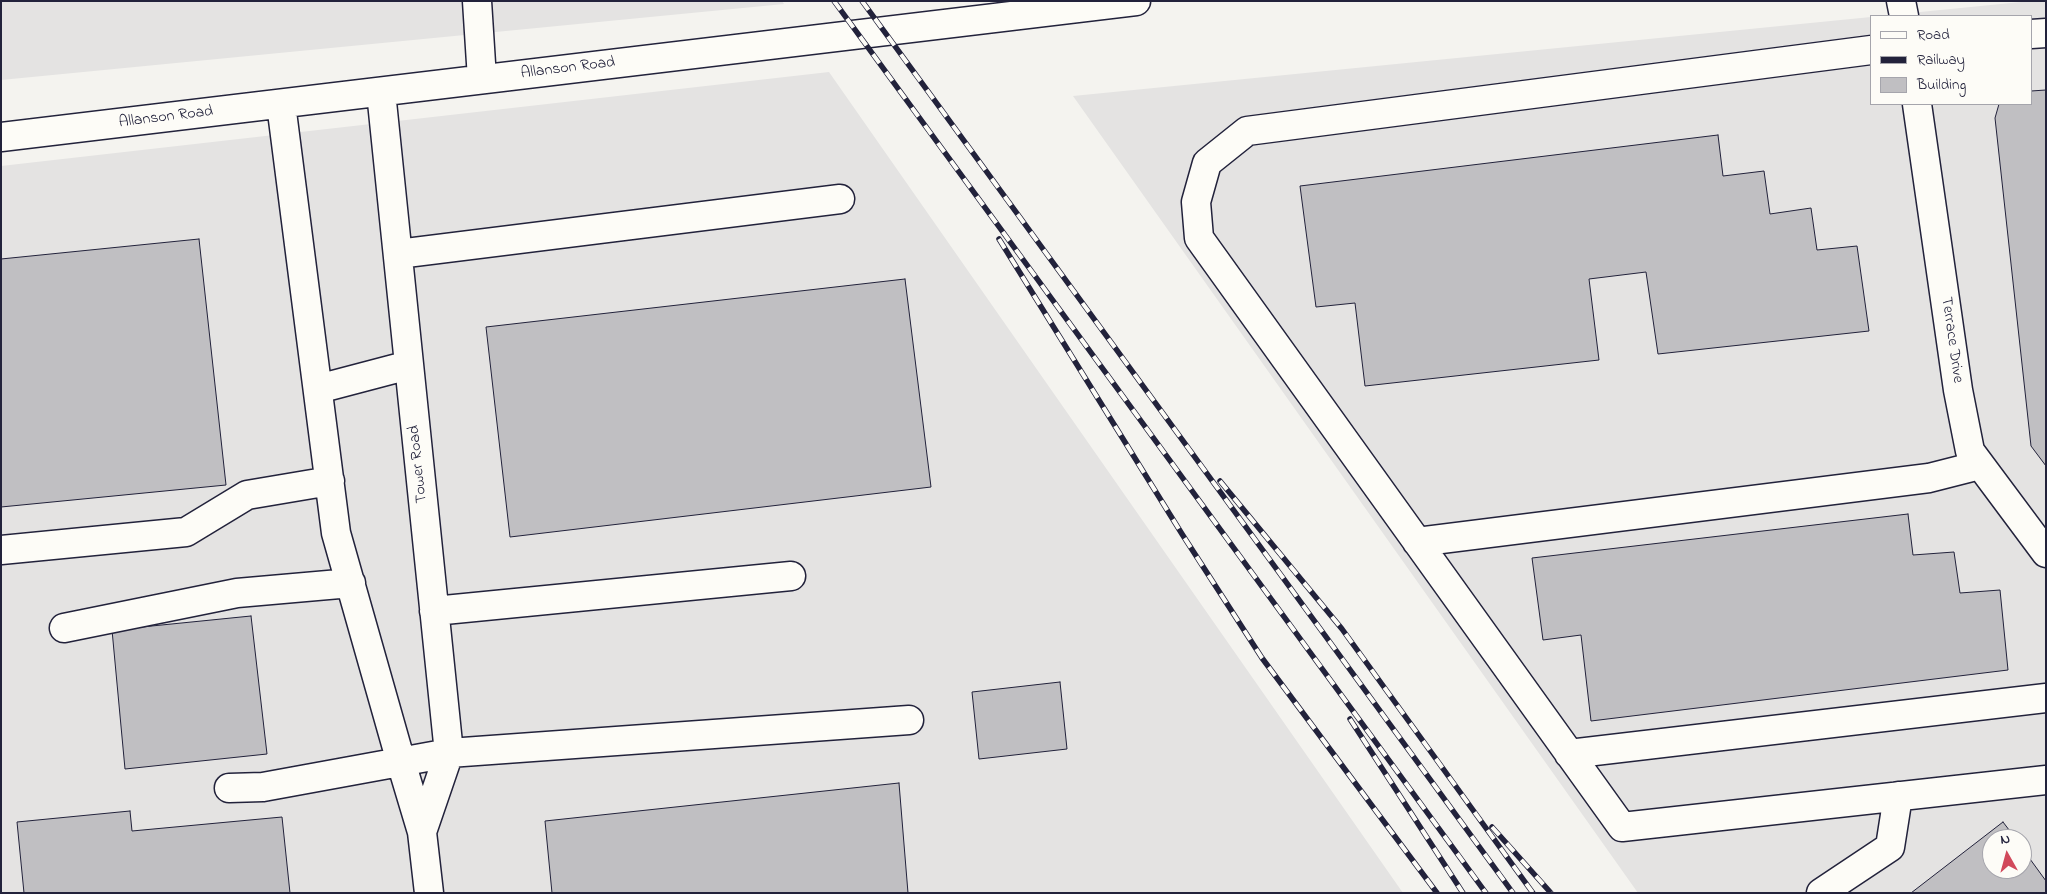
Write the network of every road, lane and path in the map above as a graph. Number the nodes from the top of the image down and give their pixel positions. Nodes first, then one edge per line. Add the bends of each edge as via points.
1 (477, 1) edge
2 (1136, 1) edge
3 (1901, 1) edge
4 (1904, 15) edge
5 (2046, 33) edge
6 (2032, 34) edge
7 (1870, 50) edge
8 (482, 79) junction
9 (381, 92) junction
10 (281, 104) junction
11 (1917, 105) edge
12 (1, 137) edge
13 (840, 199) dead end
14 (398, 254) junction
15 (409, 365) junction
16 (318, 389) junction
17 (1980, 465) junction
18 (330, 481) junction
19 (1417, 542) junction
20 (1, 550) edge
21 (2046, 553) edge
22 (791, 576) dead end
23 (350, 583) junction
24 (434, 611) junction
25 (64, 628) dead end
26 (2046, 698) edge
27 (910, 720) dead end
28 (449, 753) junction
29 (1569, 754) junction
30 (401, 762) junction
31 (2046, 780) edge
32 (229, 788) dead end
33 (1898, 796) junction
34 (422, 832) junction
35 (429, 893) edge
36 (1821, 893) edge

1 - 8 street
2 - 8 street, Allanson Road
3 - 4 street
5 - 6 street
7 - 19 street via 1247,131 1208,164 1196,202 1199,238
8 - 9 street, Allanson Road
9 - 10 street, Allanson Road
9 - 14 street, Tower Road
10 - 12 street, Allanson Road
10 - 16 street, Tower Road
11 - 17 street, Terrace Drive via 1958,390 1970,450
13 - 14 street
14 - 15 street, Tower Road
15 - 16 street
15 - 24 street, Tower Road
16 - 18 street, Tower Road
17 - 19 street via 1929,478
17 - 21 street, Terrace Drive
18 - 20 street via 248,495 186,532
18 - 23 street, Tower Road via 336,533
19 - 29 street
22 - 24 street
23 - 25 street via 237,593
23 - 30 street, Tower Road
24 - 28 street, Tower Road
26 - 29 street
27 - 28 street
28 - 30 street
28 - 34 street, Tower Road
29 - 33 street via 1622,827
30 - 32 street via 263,787
30 - 34 street, Tower Road
31 - 33 street
33 - 36 street via 1890,847
34 - 35 street, Tower Road

